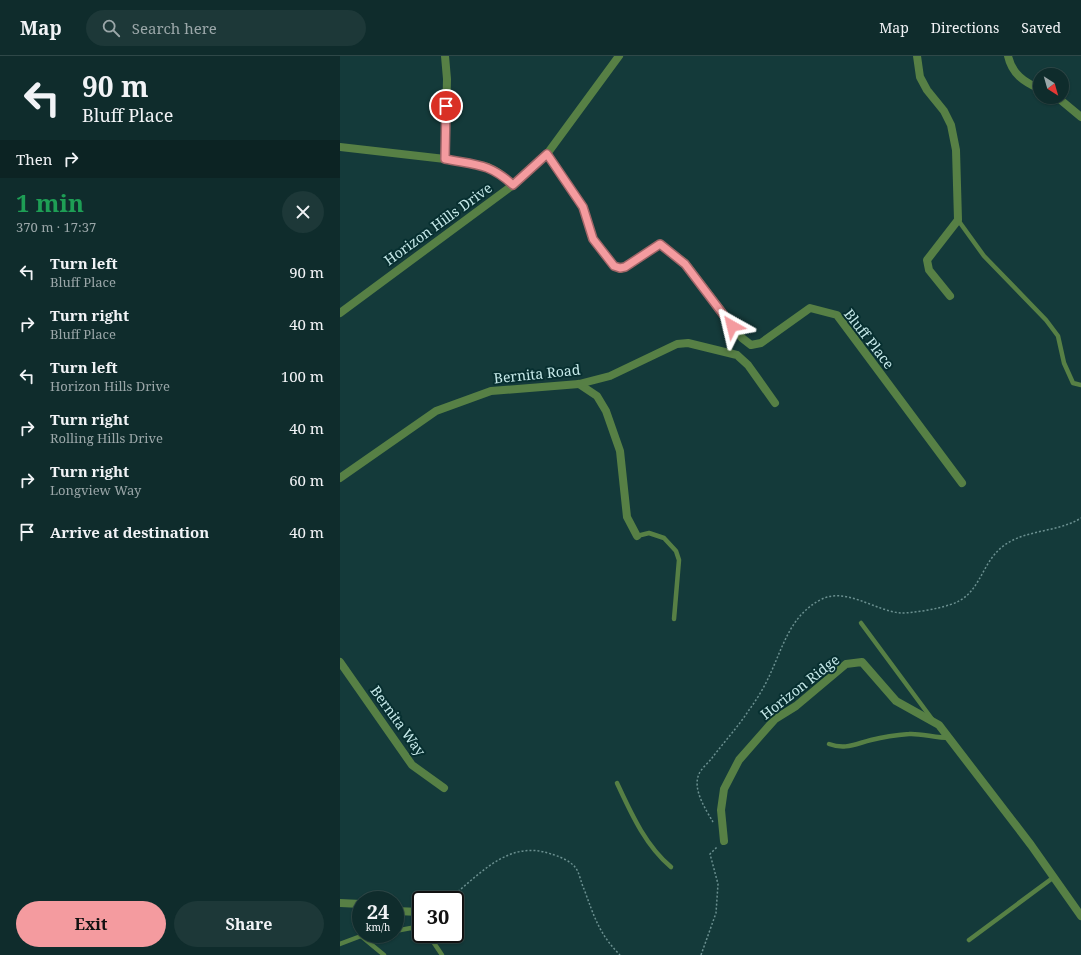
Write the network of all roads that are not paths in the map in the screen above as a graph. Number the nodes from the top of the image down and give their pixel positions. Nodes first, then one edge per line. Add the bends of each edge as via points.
1 (445, 56) edge
2 (619, 56) edge
3 (917, 56) edge
4 (1008, 56) edge
5 (1033, 85) edge
6 (1065, 104) edge
7 (1081, 117) edge
8 (340, 147) edge
9 (547, 154) junction
10 (445, 159) junction
11 (513, 185) junction
12 (958, 220) junction
13 (950, 296) dead end
14 (340, 313) edge
15 (579, 384) junction
16 (1081, 385) edge
17 (775, 403) dead end
18 (340, 478) edge
19 (962, 483) dead end
20 (637, 536) joint
21 (674, 619) dead end
22 (861, 623) dead end
23 (340, 662) edge
24 (934, 722) junction
25 (949, 738) junction
26 (829, 744) dead end
27 (617, 783) dead end
28 (444, 788) dead end
29 (724, 841) dead end
30 (670, 866) dead end
31 (1054, 877) junction
32 (340, 903) edge
33 (352, 904) edge
34 (1081, 916) edge
35 (352, 939) edge
36 (969, 940) dead end
37 (369, 943) edge
38 (434, 943) edge
39 (340, 944) edge
40 (384, 955) edge
41 (442, 955) edge

1 - 10 street
2 - 9 street, Horizon Hills Drive
3 - 12 street via 920,78 951,125 956,150
4 - 5 street via 1017,75
6 - 7 street
8 - 10 street
9 - 11 street, Horizon Hills Drive
9 - 19 street, Bluff Place via 583,207 593,239 614,266 625,267 660,244 685,264 742,338 751,345 761,343 810,308 837,315
10 - 11 street via 488,167
11 - 14 street, Horizon Hills Drive
12 - 13 street via 927,260 929,270
12 - 16 lane via 984,256 1046,320 1058,336 1064,362 1073,383
15 - 17 street, Bernita Road via 610,376 676,344 688,343 737,355 748,365
15 - 18 street, Bernita Road via 491,391 436,411
15 - 20 street via 597,396 606,411 620,451 627,517
20 - 21 lane via 649,533 664,538 676,551 679,560
22 - 24 lane
23 - 28 street, Bernita Way via 412,765
24 - 25 street, Horizon Ridge
24 - 29 street, Horizon Ridge via 896,701 862,662 846,664 796,706 775,719 739,760 724,789 721,810
25 - 26 lane via 909,734 847,747 839,748
25 - 31 street, Horizon Ridge
27 - 30 lane via 636,822 655,850
31 - 34 street, Horizon Ridge
31 - 36 lane
32 - 33 street
35 - 39 lane
37 - 40 lane
38 - 41 lane

